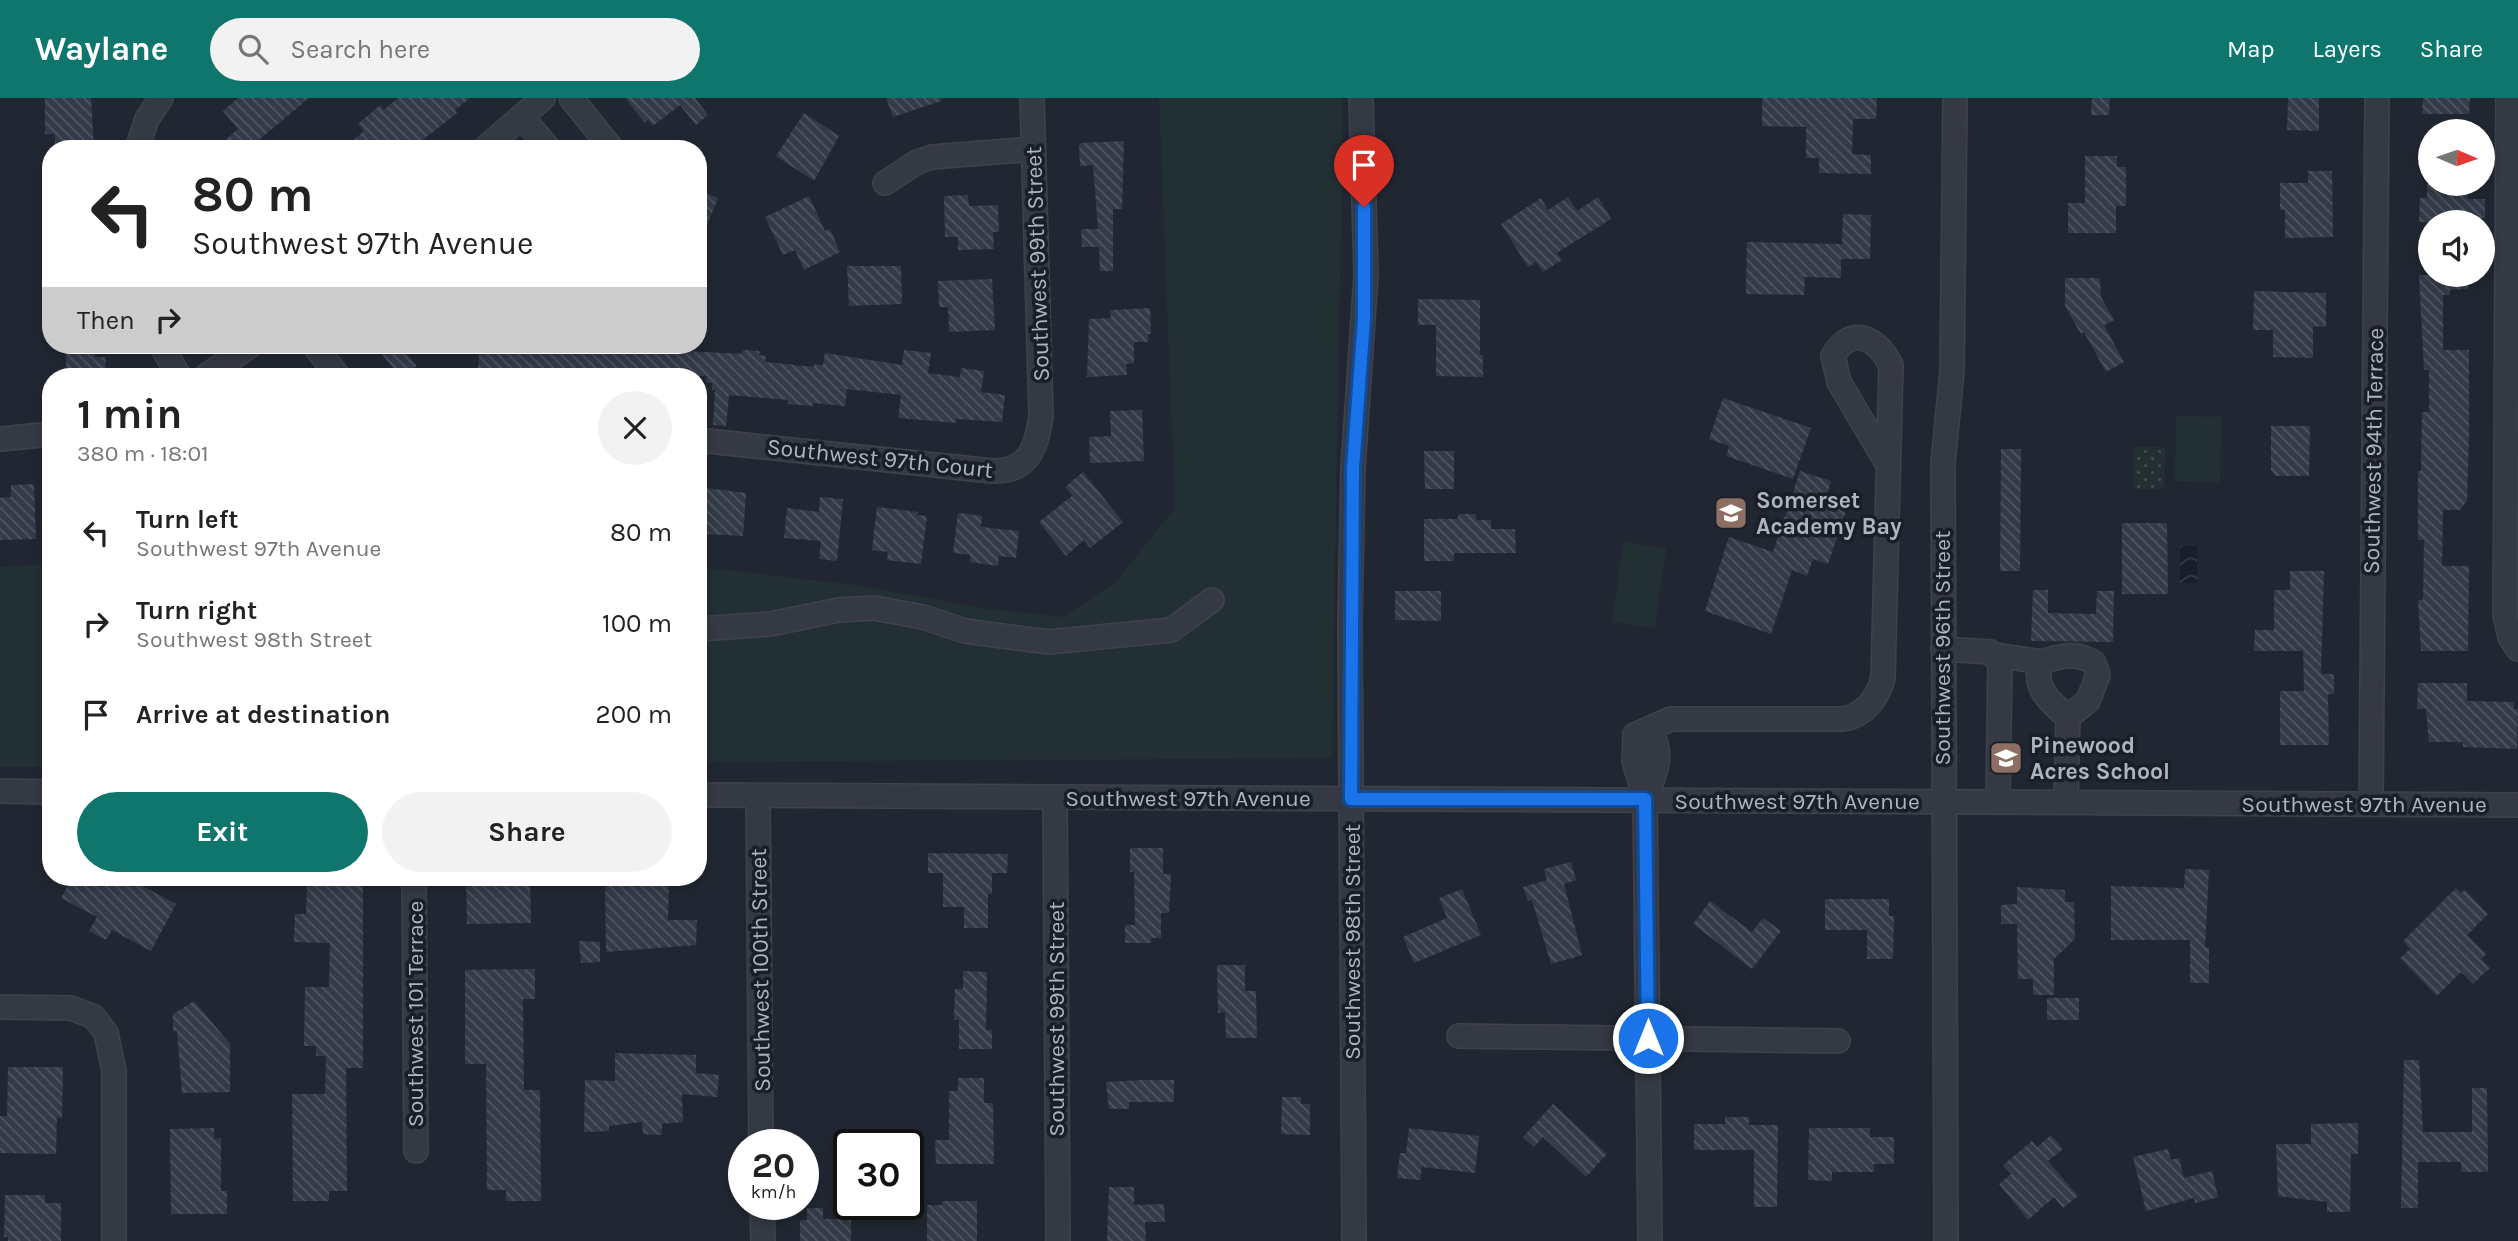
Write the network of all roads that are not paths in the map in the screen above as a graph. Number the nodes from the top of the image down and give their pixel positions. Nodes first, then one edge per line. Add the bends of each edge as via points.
1 (161, 98) edge
2 (543, 98) edge
3 (570, 98) edge
4 (1032, 98) edge
5 (1361, 98) edge
6 (1955, 98) edge
7 (2377, 98) edge
8 (2508, 98) edge
9 (522, 117) junction
10 (140, 140) edge
11 (495, 140) edge
12 (541, 140) edge
13 (605, 140) edge
14 (1032, 149) junction
15 (2513, 170) edge
16 (886, 183) dead end
17 (238, 354) edge
18 (321, 354) edge
19 (218, 368) edge
20 (332, 368) edge
21 (2513, 386) edge
22 (1039, 431) joint
23 (42, 435) edge
24 (0, 439) edge
25 (707, 441) edge
26 (1888, 465) junction
27 (2512, 508) edge
28 (2512, 543) edge
29 (1212, 600) dead end
30 (707, 628) edge
31 (1943, 649) junction
32 (2518, 649) edge
33 (1993, 653) junction
34 (2042, 662) junction
35 (2067, 717) junction
36 (0, 791) edge
37 (42, 792) edge
38 (707, 795) edge
39 (758, 796) junction
40 (1055, 797) junction
41 (1351, 799) junction
42 (1645, 799) junction
43 (1942, 802) junction
44 (1998, 802) junction
45 (2066, 802) junction
46 (2371, 804) junction
47 (2518, 805) edge
48 (414, 886) edge
49 (0, 1007) edge
50 (1459, 1036) dead end
51 (1648, 1038) junction
52 (1838, 1041) dead end
53 (761, 1129) edge
54 (416, 1151) dead end
55 (762, 1220) edge
56 (114, 1241) edge
57 (762, 1241) edge
58 (1058, 1241) edge
59 (1354, 1241) edge
60 (1650, 1241) edge
61 (1946, 1241) edge

1 - 10 street
2 - 9 street
3 - 13 street
4 - 14 street, Southwest 99th Street
5 - 41 street, Southwest 98th Street via 1366,275 1353,468
6 - 31 street, Southwest 96th Street via 1952,372 1943,463
7 - 46 street, Southwest 94th Terrace
8 - 15 street
9 - 11 street
9 - 12 street
14 - 16 street via 932,157
14 - 22 street, Southwest 99th Street
15 - 21 street
17 - 19 street
18 - 20 street
21 - 27 street
22 - 25 street, Southwest 97th Court via 1026,462 1001,471
23 - 24 street
26 - 26 street via 1891,365 1882,346 1852,338 1840,344 1833,356 1839,382
26 - 42 street via 1883,678 1872,702 1858,715 1843,719 1671,719 1657,723 1634,735 1634,761
27 - 28 street
28 - 32 street via 2505,615
29 - 30 street via 1164,632 1048,642 965,631 874,608
31 - 33 street
31 - 43 street, Southwest 96th Street
33 - 34 street
33 - 44 street via 2000,662
34 - 35 street via 2038,681
34 - 35 street via 2081,656 2098,668 2093,693
35 - 45 street
36 - 37 street
38 - 39 street, Southwest 97th Avenue
39 - 40 street, Southwest 97th Avenue
39 - 53 street, Southwest 100th Street
40 - 41 street, Southwest 97th Avenue
40 - 58 street, Southwest 99th Street
41 - 42 street, Southwest 97th Avenue
41 - 59 street, Southwest 98th Street
42 - 43 street, Southwest 97th Avenue
42 - 51 street
43 - 44 street, Southwest 97th Avenue
43 - 61 street, Southwest 96th Street
44 - 45 street, Southwest 97th Avenue
45 - 46 street, Southwest 97th Avenue
46 - 47 street, Southwest 97th Avenue
48 - 54 street, Southwest 101 Terrace
49 - 56 street via 71,1008 101,1023 114,1071
50 - 51 street
51 - 52 street
51 - 60 street
55 - 57 street

